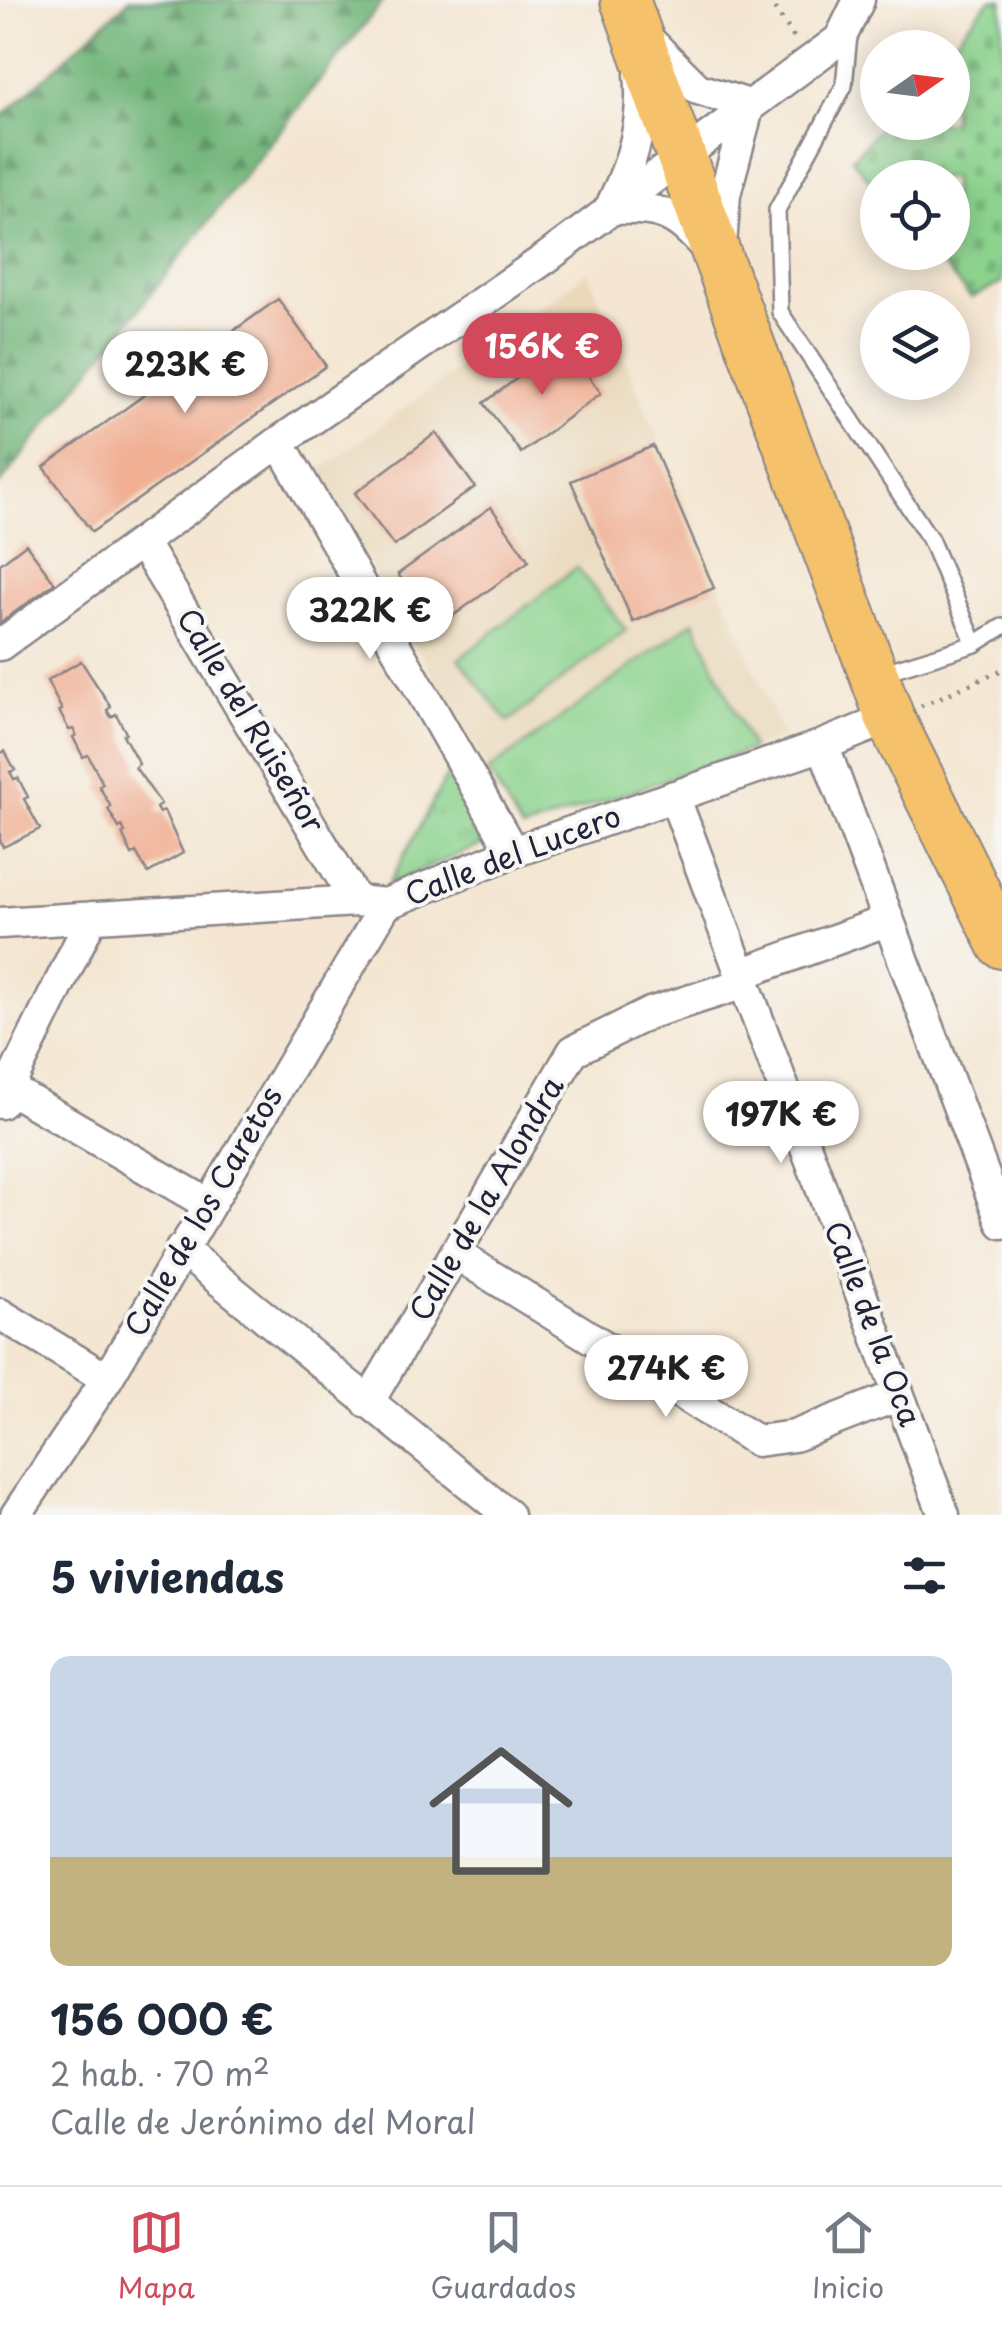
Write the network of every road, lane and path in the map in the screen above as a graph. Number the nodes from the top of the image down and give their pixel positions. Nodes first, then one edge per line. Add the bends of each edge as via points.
1 (769, 0) edge
2 (855, 8) edge
3 (630, 12) edge
4 (810, 61) junction
5 (748, 105) junction
6 (681, 154) junction
7 (609, 210) junction
8 (720, 264) junction
9 (280, 442) junction
10 (142, 542) junction
11 (1002, 627) edge
12 (974, 644) junction
13 (0, 645) edge
14 (1002, 670) edge
15 (882, 697) junction
16 (823, 746) junction
17 (674, 796) junction
18 (513, 852) junction
19 (371, 903) junction
20 (92, 917) junction
21 (886, 920) junction
22 (0, 923) edge
23 (1002, 944) edge
24 (743, 979) junction
25 (4, 1096) edge
26 (208, 1204) junction
27 (1002, 1223) edge
28 (181, 1249) junction
29 (456, 1254) junction
30 (0, 1314) edge
31 (107, 1379) junction
32 (899, 1395) junction
33 (368, 1403) junction
34 (16, 1515) edge
35 (508, 1515) edge
36 (944, 1515) edge

1 - 4 path
2 - 4 street via 840,39
2 - 12 lane via 844,86 777,210 780,312 930,539
3 - 5 street via 698,89
3 - 6 main road
3 - 7 street via 643,102 630,166
4 - 5 street
5 - 6 street
5 - 8 street via 725,194
6 - 7 street
6 - 8 main road
7 - 8 street via 651,208 684,224
7 - 9 street
8 - 15 main road
9 - 10 street
9 - 18 street
10 - 13 street
10 - 19 street, Calle del Ruiseñor
11 - 12 lane
12 - 15 lane
14 - 15 path
15 - 16 street, Calle del Lucero
15 - 23 main road
16 - 17 street, Calle del Lucero
16 - 21 street
17 - 18 street, Calle del Lucero
17 - 24 street, Calle de la Oca
18 - 19 street, Calle del Lucero
19 - 20 street, Calle del Lucero
19 - 26 street, Calle de los Caretos
20 - 22 street, Calle del Lucero
20 - 25 street
21 - 24 street, Calle de la Alondra
21 - 27 street
24 - 29 street, Calle de la Alondra via 573,1051
24 - 32 street, Calle de la Oca
25 - 26 street
26 - 28 street, Calle de los Caretos
28 - 31 street, Calle de los Caretos
28 - 33 street
29 - 32 street via 757,1441 794,1436
29 - 33 street, Calle de la Alondra
30 - 31 street
31 - 34 street, Calle de los Caretos
32 - 36 street, Calle de la Oca
33 - 35 street

